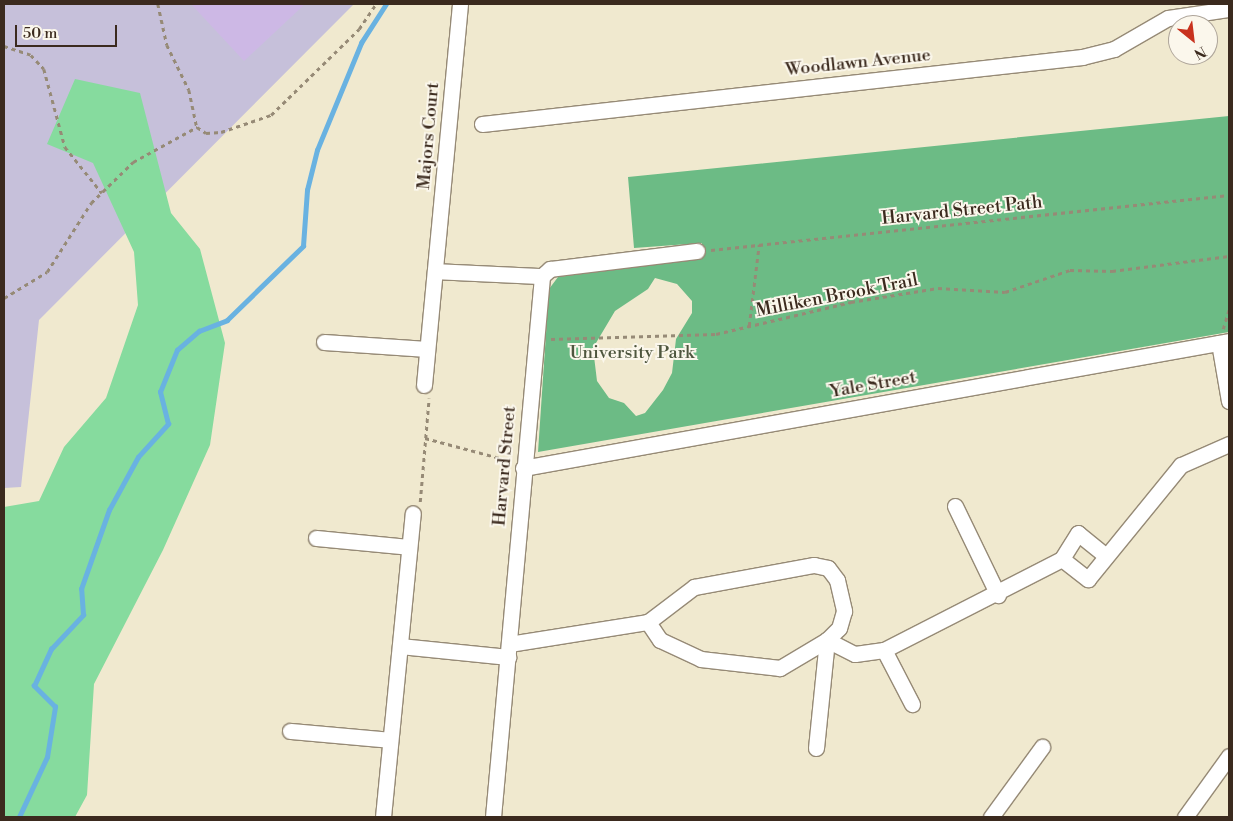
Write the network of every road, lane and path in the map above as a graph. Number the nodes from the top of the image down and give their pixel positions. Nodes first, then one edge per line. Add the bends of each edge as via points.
1 (158, 4) edge
2 (376, 4) edge
3 (460, 4) edge
4 (1229, 9) edge
5 (1167, 11) edge
6 (4, 46) edge
7 (482, 124) dead end
8 (197, 127) junction
9 (102, 193) junction
10 (1229, 196) edge
11 (759, 245) junction
12 (697, 251) joint
13 (1229, 256) edge
14 (435, 271) junction
15 (542, 276) junction
16 (4, 298) edge
17 (1229, 309) edge
18 (749, 326) junction
19 (536, 340) junction
20 (324, 342) dead end
21 (1224, 342) edge
22 (427, 349) junction
23 (424, 385) joint
24 (1229, 401) edge
25 (425, 438) junction
26 (1229, 444) edge
27 (523, 465) junction
28 (955, 506) dead end
29 (413, 513) joint
30 (316, 538) dead end
31 (409, 547) junction
32 (1106, 556) junction
33 (1062, 559) junction
34 (998, 595) junction
35 (648, 622) junction
36 (827, 640) junction
37 (400, 646) junction
38 (509, 650) junction
39 (884, 650) junction
40 (912, 704) dead end
41 (290, 731) dead end
42 (390, 740) junction
43 (1042, 747) dead end
44 (816, 748) dead end
45 (1229, 756) edge
46 (383, 817) edge
47 (493, 817) edge
48 (991, 817) edge
49 (1185, 817) edge

1 - 8 path via 167,45 190,90
2 - 8 path via 359,29 271,115 221,132 206,133
3 - 14 street, Majors Court
4 - 5 street, Woodlawn Avenue
5 - 7 street, Woodlawn Avenue via 1114,49 1082,57
6 - 9 path via 31,55 44,69 65,147
8 - 9 path via 133,162
9 - 16 path via 91,203 47,272
10 - 11 path, Harvard Street Path
11 - 12 path, Harvard Street Path
11 - 18 path
12 - 15 street via 550,269
13 - 18 path, Milliken Brook Trail via 1112,271 1070,270 1005,292 938,288 851,302
14 - 15 street
14 - 22 street, Majors Court
15 - 19 street, Harvard Street
17 - 21 path
18 - 19 path, Milliken Brook Trail via 716,334
19 - 27 street, Harvard Street
20 - 22 street
21 - 24 street
21 - 27 street, Yale Street
22 - 23 street, Majors Court
23 - 25 path via 429,396
25 - 27 path
25 - 29 path via 419,507
26 - 32 street via 1181,465
27 - 38 street, Harvard Street
28 - 34 street
29 - 31 street
30 - 31 street
31 - 37 street
32 - 33 street via 1088,579
32 - 33 street via 1078,533
33 - 34 street
34 - 39 street
35 - 36 street via 660,640 675,649 727,664 780,668
35 - 36 street via 694,587 814,564 828,568 842,597 839,628
35 - 38 street
36 - 39 street via 855,654
36 - 44 street
37 - 38 street
37 - 42 street
38 - 47 street, Harvard Street
39 - 40 street
41 - 42 street
42 - 46 street
43 - 48 street
45 - 49 street

